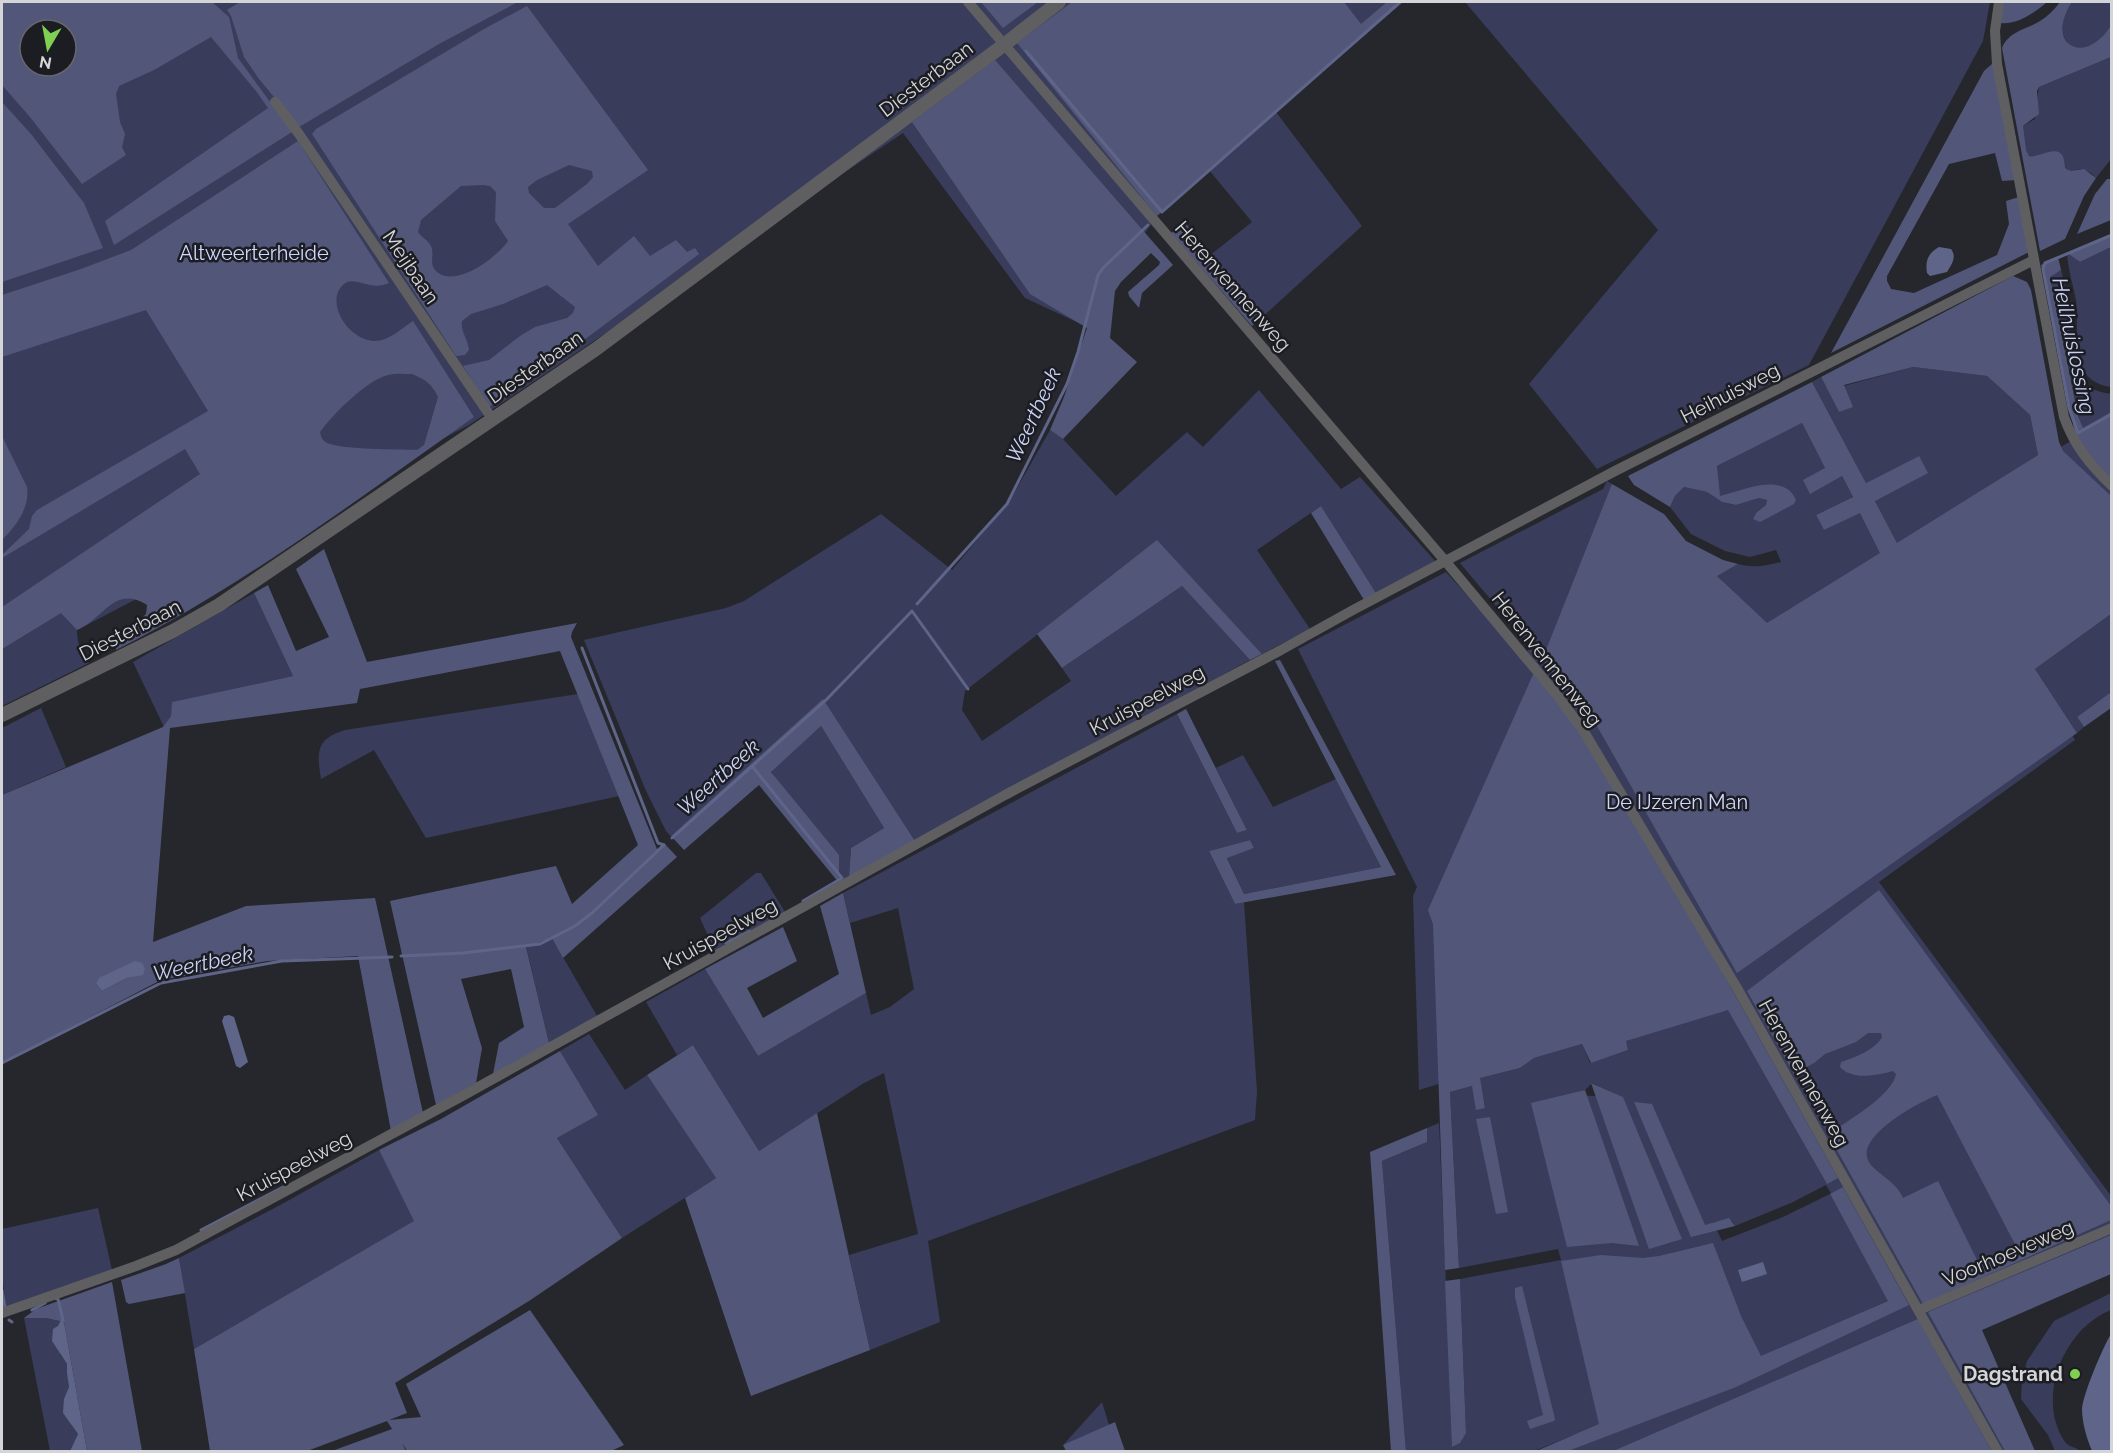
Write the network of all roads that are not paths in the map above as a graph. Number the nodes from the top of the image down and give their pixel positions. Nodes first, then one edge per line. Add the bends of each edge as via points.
1 (968, 2) edge
2 (1059, 2) edge
3 (1999, 2) edge
4 (1005, 44) junction
5 (275, 102) dead end
6 (2034, 260) junction
7 (493, 420) junction
8 (2112, 486) edge
9 (1446, 562) junction
10 (2, 715) edge
11 (2112, 1228) edge
12 (1919, 1310) junction
13 (2, 1313) edge
14 (1998, 1452) edge

1 - 4 street, Herenvennenweg
2 - 4 street, Diesterbaan
3 - 6 street via 1995,31 1997,64
4 - 7 street, Diesterbaan via 596,349
4 - 9 street, Herenvennenweg
5 - 7 street, Meijbaan
6 - 8 street via 2064,417 2086,460
6 - 9 street, Heihuisweg via 1615,471
7 - 10 street, Diesterbaan via 219,605
9 - 12 street, Herenvennenweg via 1583,730 1737,988
9 - 13 street, Kruispeelweg via 1005,795 474,1090 176,1250
11 - 12 street, Voorhoeveweg
12 - 14 street, Herenvennenweg

